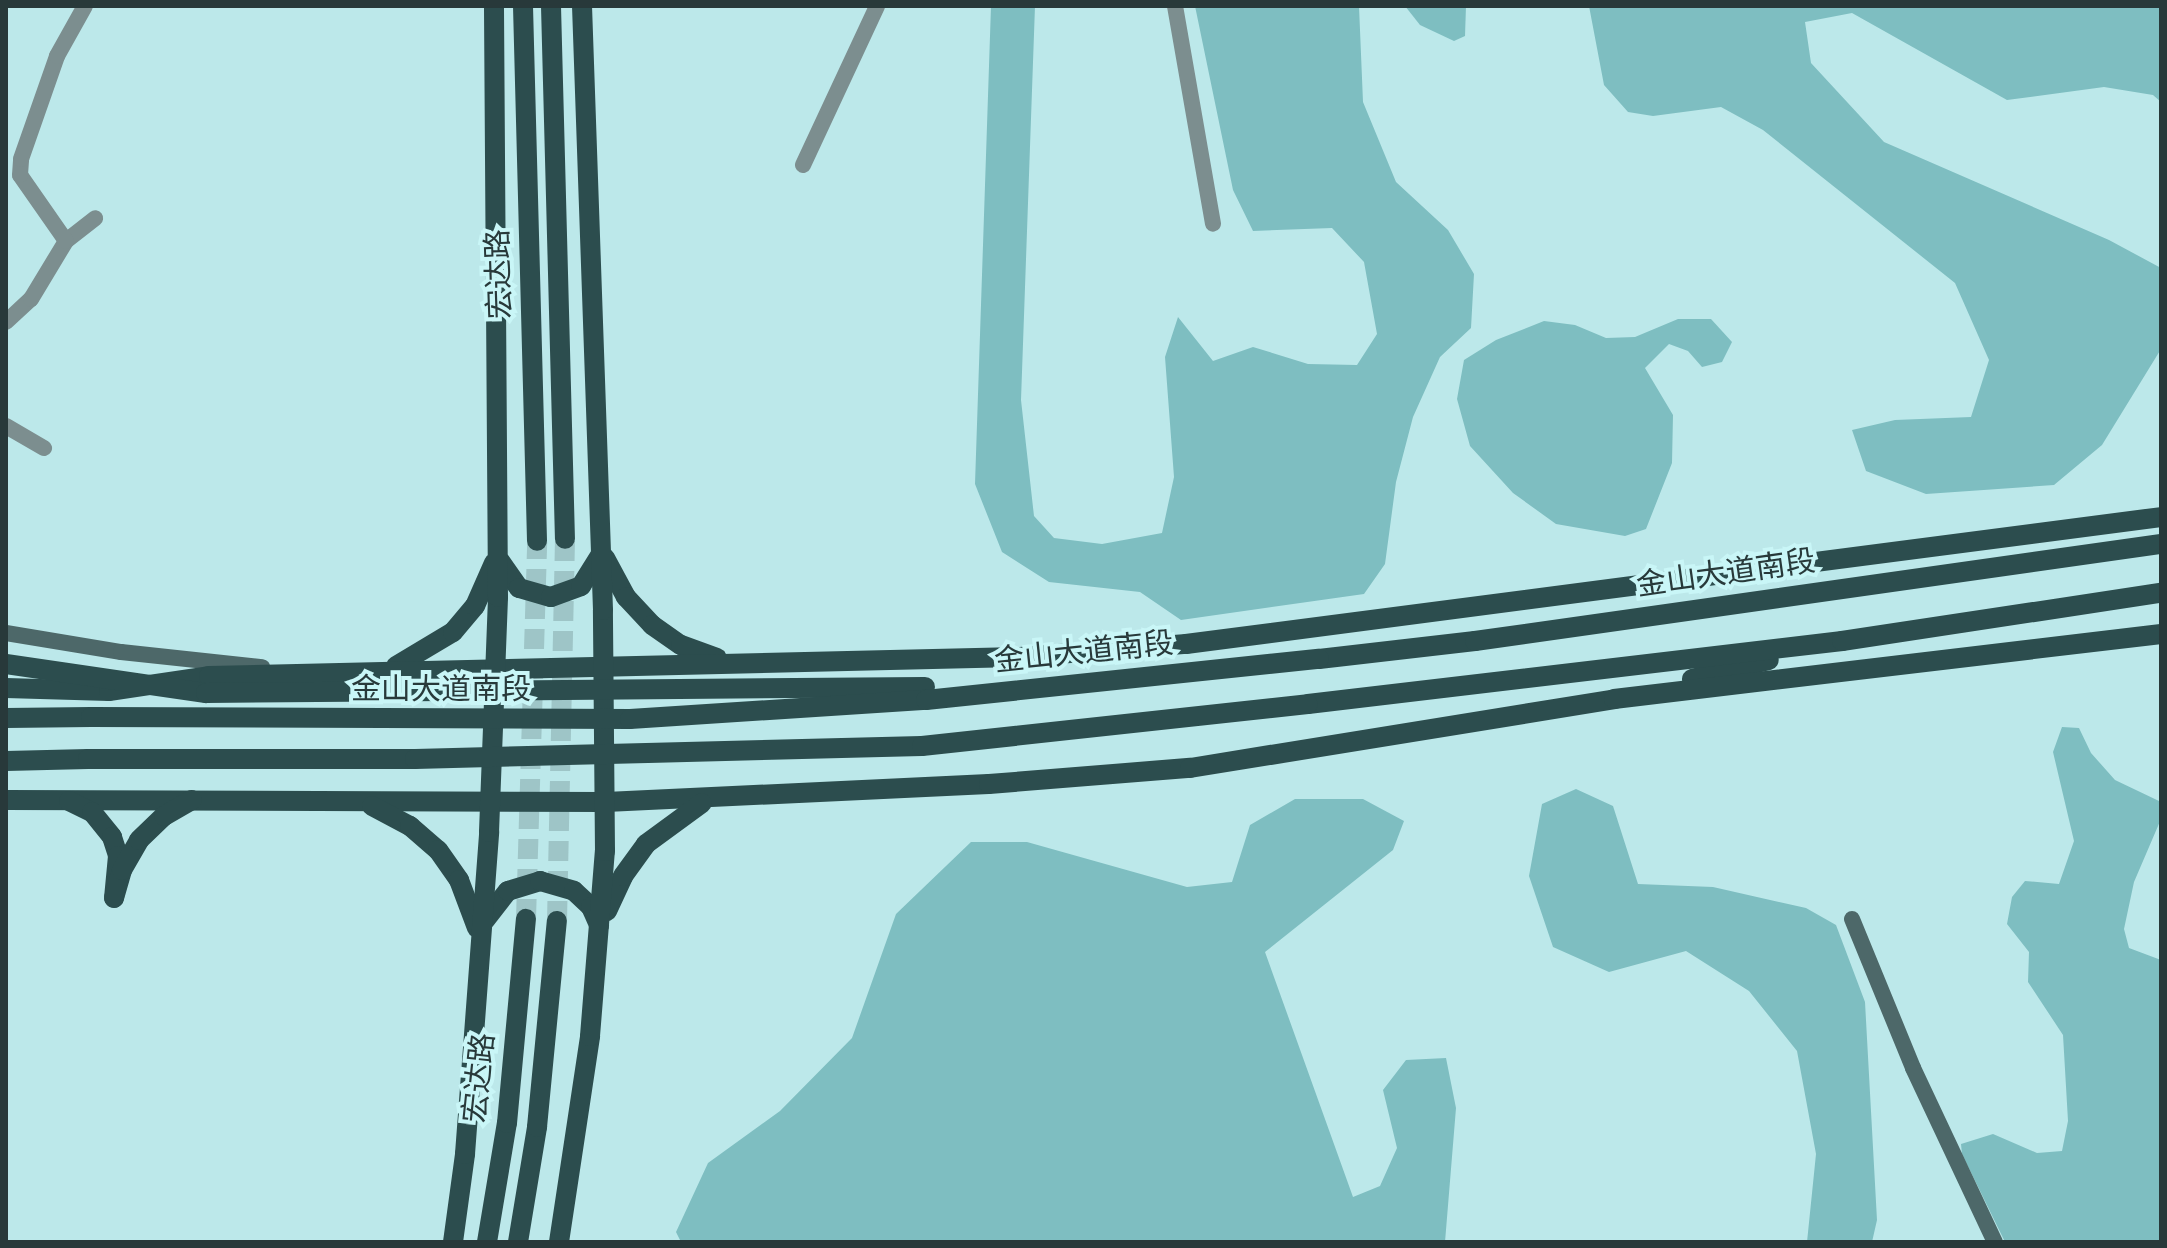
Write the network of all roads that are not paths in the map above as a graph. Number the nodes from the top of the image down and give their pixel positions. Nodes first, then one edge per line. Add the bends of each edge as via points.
1 (85, 6) edge
2 (494, 6) edge
3 (523, 6) edge
4 (551, 6) edge
5 (582, 6) edge
6 (877, 6) edge
7 (1175, 6) edge
8 (803, 165) dead end
9 (95, 218) dead end
10 (1213, 224) dead end
11 (66, 241) junction
12 (6, 322) edge
13 (6, 426) edge
14 (44, 448) dead end
15 (2161, 517) edge
16 (565, 539) tunnel mouth
17 (537, 541) tunnel mouth
18 (2161, 544) edge
19 (498, 546) junction
20 (601, 548) junction
21 (1838, 587) junction
22 (1623, 590) junction
23 (2161, 593) edge
24 (6, 633) edge
25 (2161, 634) edge
26 (1842, 641) junction
27 (748, 662) junction
28 (6, 664) edge
29 (604, 665) junction
30 (496, 668) junction
31 (378, 671) junction
32 (324, 672) junction
33 (6, 688) edge
34 (1017, 690) junction
35 (1614, 699) junction
36 (6, 718) edge
37 (6, 761) edge
38 (61, 799) junction
39 (195, 799) junction
40 (6, 800) edge
41 (707, 800) junction
42 (491, 801) junction
43 (361, 802) junction
44 (606, 802) junction
45 (526, 919) tunnel mouth
46 (1852, 919) dead end
47 (557, 921) tunnel mouth
48 (482, 928) junction
49 (600, 940) junction
50 (480, 952) junction
51 (453, 1242) edge
52 (487, 1242) edge
53 (518, 1242) edge
54 (559, 1242) edge
55 (1995, 1242) edge

1 - 11 street via 57,56 21,159 20,175
2 - 19 main road
3 - 17 main road, 宏达路
4 - 16 main road, 宏达路
5 - 20 main road
6 - 8 street
7 - 10 street
9 - 11 street
11 - 12 street via 31,299
13 - 14 street
15 - 22 main road
18 - 21 main road, 金山大道南段
19 - 20 main road via 511,580 529,593 551,597 581,586 595,570
19 - 30 main road
19 - 31 main road via 483,592 453,632 426,653
20 - 27 main road via 626,597 652,625 697,652
20 - 29 main road
21 - 22 main road
21 - 34 main road, 金山大道南段, bridge via 1475,641
22 - 27 main road via 1186,644 1020,657
23 - 26 main road
24 - 32 street via 121,652
25 - 35 main road
26 - 35 main road
26 - 37 main road, bridge via 922,746 415,759
27 - 29 main road
28 - 34 main road, bridge via 206,693
29 - 30 main road
29 - 44 main road
30 - 31 main road
30 - 42 main road
31 - 32 main road
32 - 33 main road via 209,676 109,691
34 - 36 main road, 金山大道南段, bridge via 630,719
35 - 41 main road via 1190,768
38 - 39 main road
38 - 39 main road via 92,812 112,837 118,856 114,898 139,840 164,816
38 - 40 main road
39 - 43 main road
41 - 44 main road
41 - 49 main road via 667,825 633,859 607,911
42 - 43 main road
42 - 44 main road
42 - 48 main road
43 - 50 main road via 410,826 449,864 474,915
44 - 49 main road
45 - 52 main road, 宏达路 via 507,1123
46 - 55 street via 1913,1068
47 - 53 main road, 宏达路 via 537,1127
48 - 49 main road via 491,907 508,891 540,881 564,885 584,898
48 - 50 main road
49 - 54 main road
50 - 51 main road

